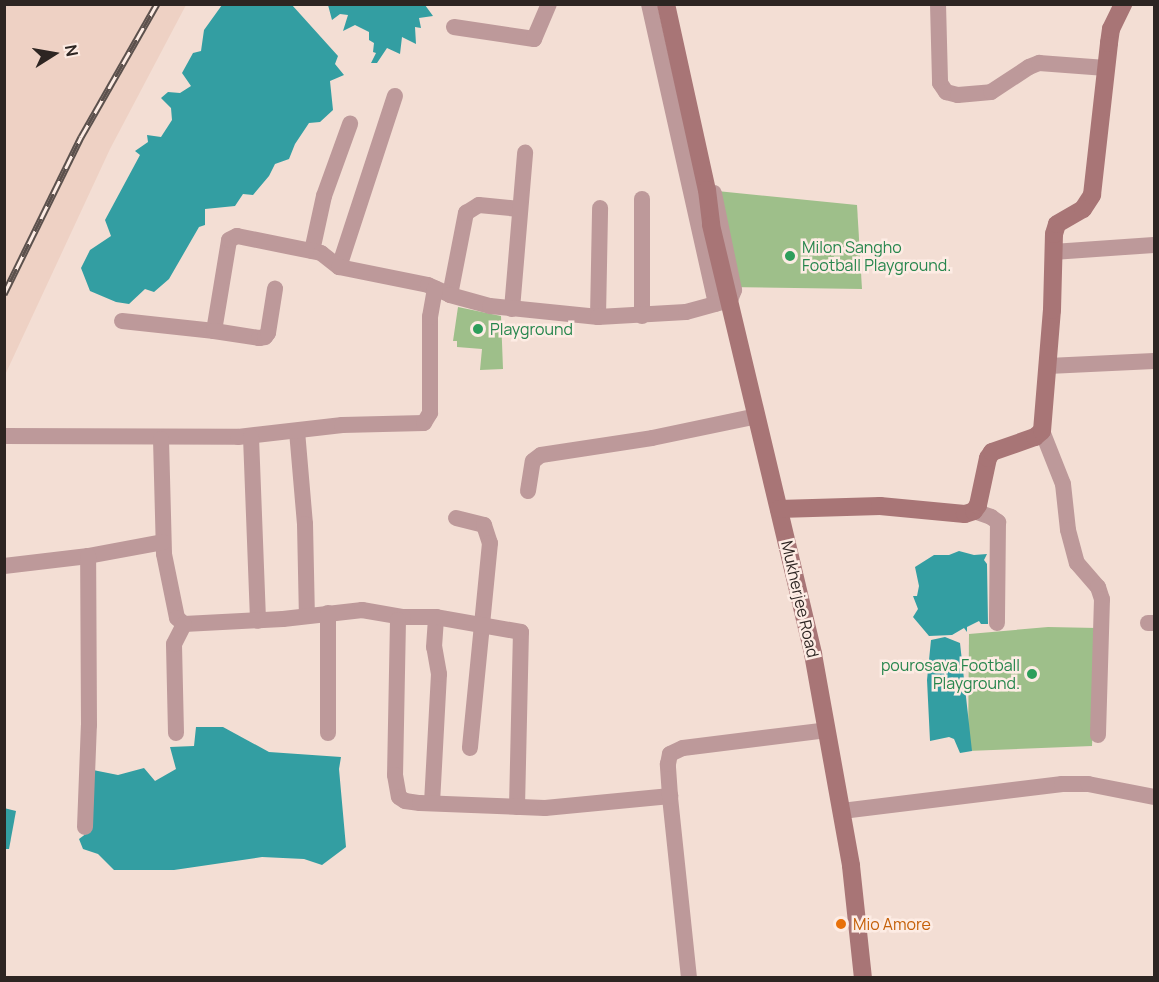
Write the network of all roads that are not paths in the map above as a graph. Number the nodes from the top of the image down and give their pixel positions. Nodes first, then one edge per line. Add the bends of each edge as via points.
1 (549, 4) edge
2 (649, 4) edge
3 (666, 4) edge
4 (675, 4) edge
5 (938, 4) edge
6 (1123, 4) edge
7 (454, 27) dead end
8 (1106, 68) junction
9 (395, 96) dead end
10 (350, 124) dead end
11 (525, 153) dead end
12 (642, 199) dead end
13 (600, 208) dead end
14 (520, 209) junction
15 (1155, 245) edge
16 (312, 251) junction
17 (1053, 252) junction
18 (339, 267) junction
19 (275, 289) dead end
20 (443, 292) junction
21 (723, 302) junction
22 (512, 309) junction
23 (642, 316) junction
24 (598, 317) junction
25 (122, 321) dead end
26 (214, 331) junction
27 (1155, 361) edge
28 (1048, 366) junction
29 (757, 416) junction
30 (297, 431) junction
31 (1042, 431) junction
32 (4, 436) edge
33 (251, 436) junction
34 (161, 439) junction
35 (528, 491) dead end
36 (779, 509) junction
37 (974, 511) junction
38 (456, 518) dead end
39 (163, 542) junction
40 (88, 556) junction
41 (4, 566) edge
42 (328, 613) junction
43 (307, 616) junction
44 (403, 617) junction
45 (436, 617) junction
46 (258, 621) junction
47 (997, 623) dead end
48 (184, 624) junction
49 (483, 625) junction
50 (827, 730) junction
51 (176, 733) dead end
52 (327, 733) dead end
53 (1098, 735) dead end
54 (470, 748) dead end
55 (670, 796) junction
56 (1155, 796) edge
57 (432, 803) junction
58 (517, 807) junction
59 (842, 811) junction
60 (85, 827) dead end
61 (689, 978) edge
62 (863, 978) edge

1 - 7 street via 534,39
2 - 21 street
3 - 21 main road, Mukherjee Road via 707,190
4 - 21 street via 734,284 733,296
5 - 8 street via 940,83 946,92 991,92 1039,63
6 - 8 main road via 1112,29
8 - 17 main road via 1092,195 1083,209 1057,224
9 - 18 street
10 - 16 street via 324,196
11 - 14 street
12 - 23 street
13 - 24 street
14 - 20 street via 479,205 466,213
14 - 22 street
15 - 17 street
16 - 18 street
16 - 26 street via 232,237
17 - 28 main road
18 - 20 street
19 - 26 street via 265,337
20 - 22 street
20 - 30 street via 430,317 428,419 424,423 342,425
21 - 23 street via 686,312
21 - 29 main road, Mukherjee Road
22 - 24 street
23 - 24 street
25 - 26 street
27 - 28 street
28 - 31 main road
29 - 35 street via 541,455 533,461
29 - 36 main road, Mukherjee Road
30 - 33 street
30 - 43 street
31 - 37 main road via 993,452
31 - 53 street via 1063,484 1068,530 1077,563 1098,587 1102,599
32 - 34 street
33 - 34 street
33 - 46 street
34 - 39 street
36 - 37 main road via 856,505 965,514
36 - 50 main road, Mukherjee Road
37 - 47 street via 998,522
38 - 49 street via 484,525 488,533
39 - 40 street
39 - 48 street via 177,618
40 - 41 street
40 - 60 street via 90,725
42 - 43 street
42 - 44 street via 362,610
42 - 52 street
43 - 46 street
44 - 45 street
44 - 57 street via 395,625 395,787 405,801
45 - 49 street
45 - 57 street via 434,647 439,674
46 - 48 street
48 - 51 street via 174,644
49 - 54 street
49 - 58 street via 521,632
50 - 55 street via 683,748 670,753
50 - 59 main road, Mukherjee Road
55 - 58 street via 568,807
55 - 61 street
56 - 59 street via 1088,784 1062,784
57 - 58 street
59 - 62 main road, Mukherjee Road

